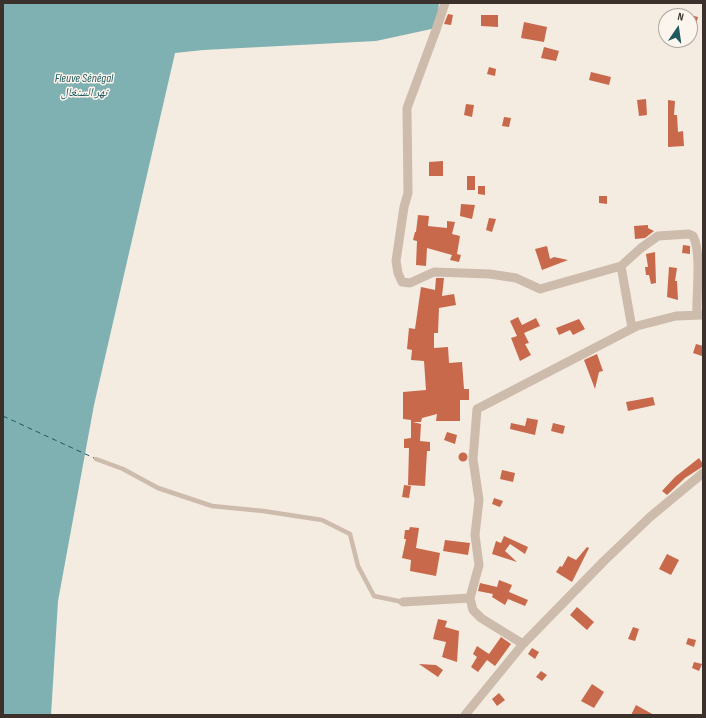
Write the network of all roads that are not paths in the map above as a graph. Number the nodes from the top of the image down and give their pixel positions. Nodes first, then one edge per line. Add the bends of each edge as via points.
1 (445, 3) edge
2 (622, 266) junction
3 (700, 315) edge
4 (632, 328) junction
5 (96, 459) dead end
6 (703, 473) edge
7 (470, 598) junction
8 (403, 602) joint
9 (523, 644) junction
10 (466, 715) edge

1 - 2 street via 407,108 408,193 396,261 402,282 410,283 434,272 490,274 516,278 540,289
2 - 3 street via 658,236 693,236
2 - 4 street
3 - 4 street via 676,316
4 - 7 street via 477,409 473,459 479,500 475,541 479,565
5 - 8 lane via 123,469 158,488 212,506 322,520 350,534 358,566 374,596
6 - 9 street via 604,560
7 - 8 street
7 - 9 street via 473,610 481,618
9 - 10 street

